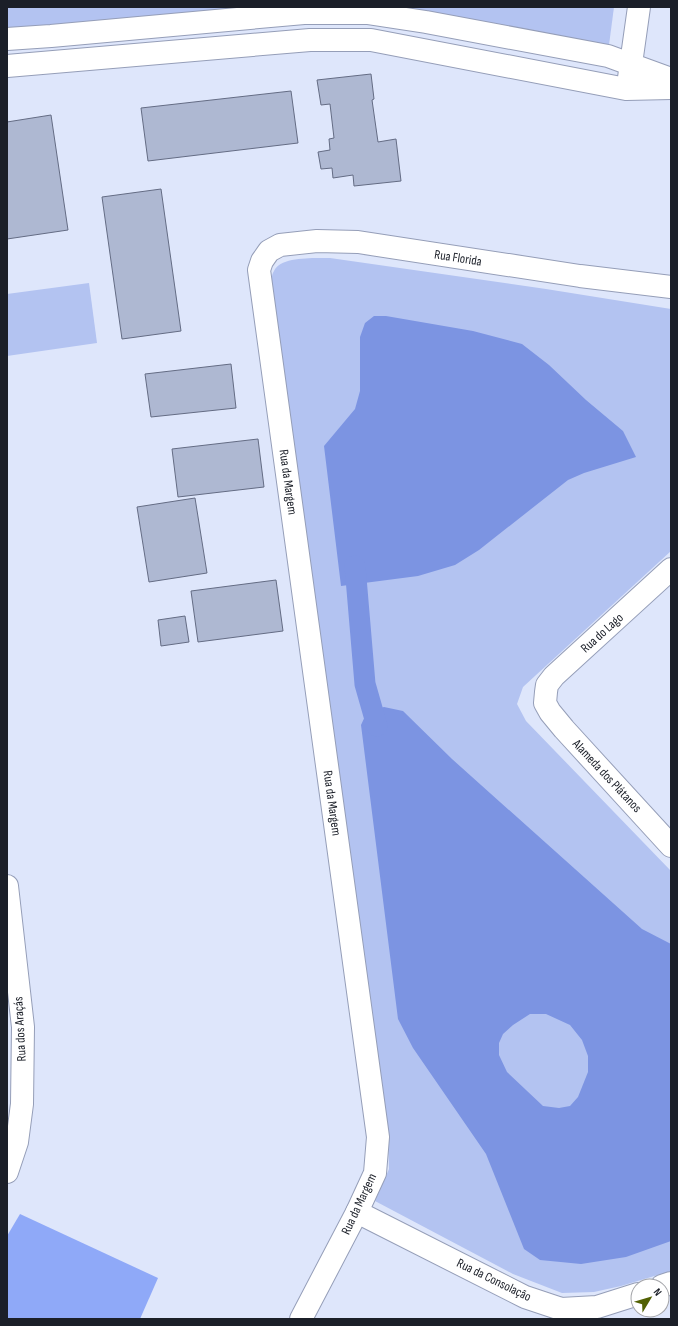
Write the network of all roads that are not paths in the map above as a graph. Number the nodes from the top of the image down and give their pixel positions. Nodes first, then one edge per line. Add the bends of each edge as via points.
1 (639, 7) edge
2 (406, 19) junction
3 (185, 24) junction
4 (52, 36) junction
5 (7, 39) edge
6 (403, 45) junction
7 (188, 50) junction
8 (54, 62) junction
9 (631, 65) junction
10 (7, 66) edge
11 (671, 79) edge
12 (671, 88) edge
13 (626, 89) junction
14 (259, 270) joint
15 (671, 286) edge
16 (671, 569) edge
17 (546, 703) joint
18 (671, 846) edge
19 (7, 886) edge
20 (15, 1028) edge
21 (7, 1172) edge
22 (357, 1212) junction
23 (630, 1297) edge
24 (301, 1319) edge

1 - 9 street
2 - 3 street via 367,13 304,13
2 - 6 street
2 - 9 street via 608,56
3 - 4 street
3 - 7 street
4 - 5 street
4 - 8 street
6 - 7 street via 371,40 310,40
6 - 13 street
7 - 8 street
8 - 10 street
9 - 11 street
9 - 13 street
12 - 13 street
14 - 15 street, Rua Florida via 269,251 280,245 317,241 351,242 580,276
14 - 22 street, Rua da Margem via 378,1137 375,1173
16 - 17 street, Rua do Lago via 554,676 547,685
17 - 18 street, Alameda dos Plátanos via 564,729
19 - 20 street, Rua dos Araçás
20 - 21 street, Rua dos Araçás via 22,1104 17,1142
22 - 23 street, Rua da Consolação via 525,1297 561,1309 597,1307
22 - 24 street, Rua da Margem

